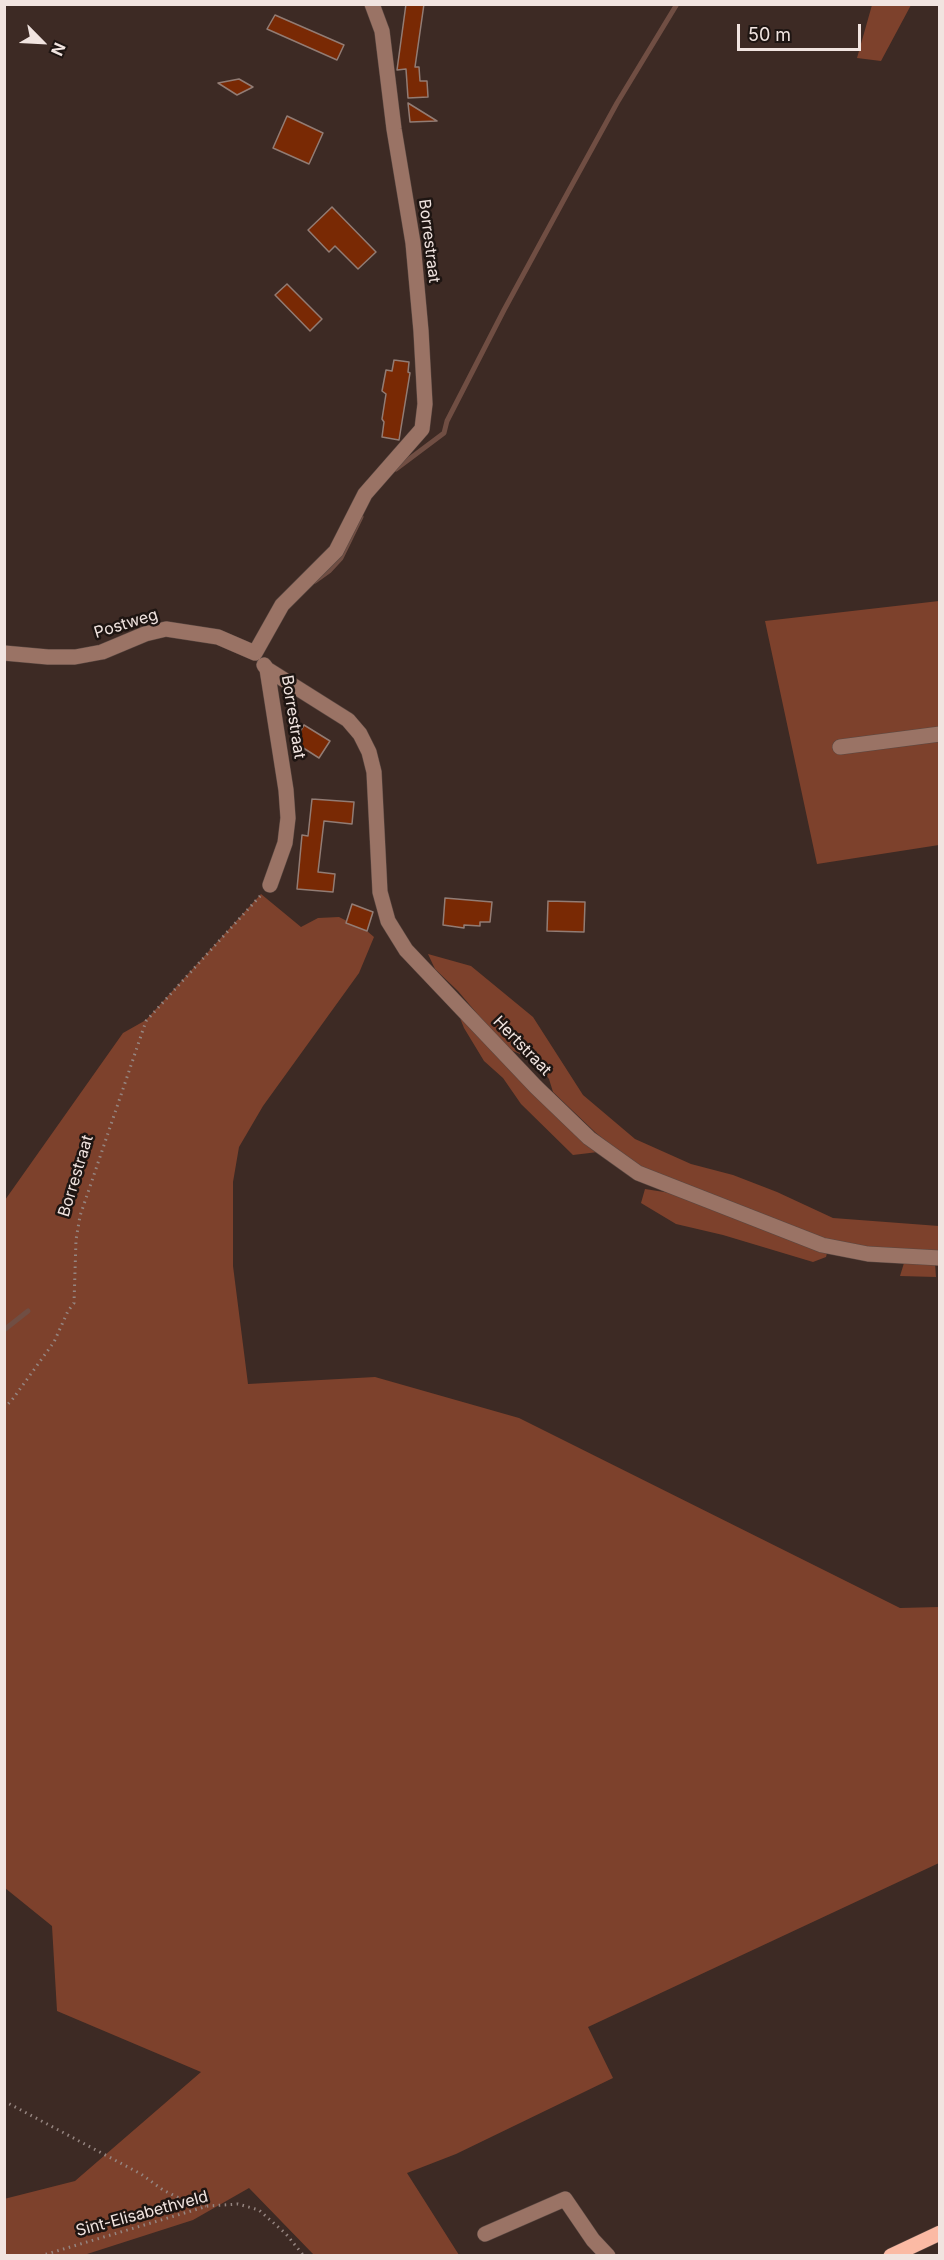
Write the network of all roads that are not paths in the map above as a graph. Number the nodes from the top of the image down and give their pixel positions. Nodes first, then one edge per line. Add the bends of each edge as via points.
1 (372, 4) edge
2 (4, 653) edge
3 (255, 653) junction
4 (267, 669) junction
5 (939, 734) edge
6 (840, 747) dead end
7 (270, 885) road end
8 (939, 1258) edge
9 (939, 2234) edge
10 (485, 2235) dead end
11 (608, 2256) edge
12 (891, 2256) edge

1 - 3 street, Borrestraat via 382,31 413,243 421,331 422,429 364,494 336,551 282,605
2 - 3 street, Postweg via 75,657 102,652 166,629 218,637
3 - 4 street, Borrestraat
4 - 7 street, Borrestraat via 288,818 285,843
4 - 8 street, Hertstraat via 348,720 369,752 374,772 380,892 388,921 406,950 589,1138 638,1173 822,1245 868,1254
5 - 6 street
9 - 12 main road
10 - 11 street via 565,2199

